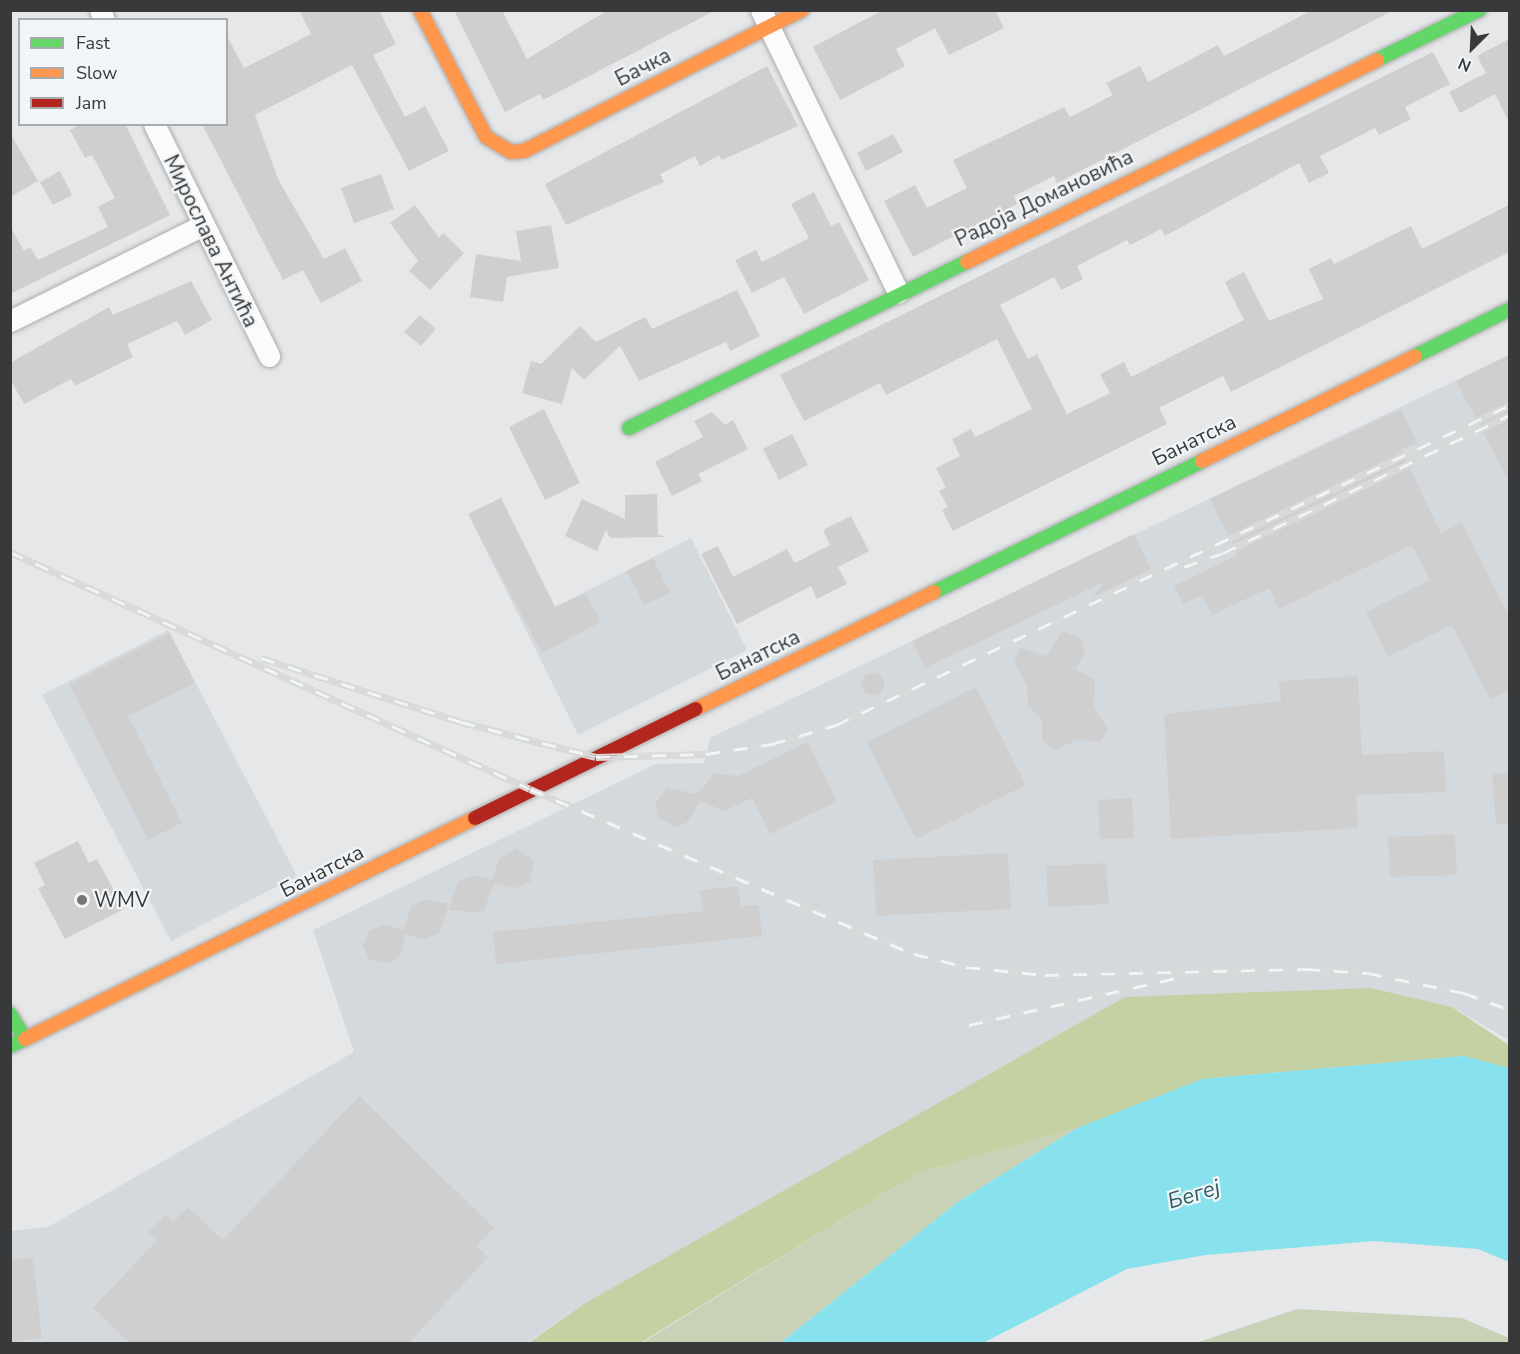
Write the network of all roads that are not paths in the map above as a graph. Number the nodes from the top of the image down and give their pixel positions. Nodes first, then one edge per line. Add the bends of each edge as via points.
1 (420, 10) edge
2 (802, 10) edge
3 (1479, 10) edge
4 (765, 19) edge
5 (155, 126) edge
6 (202, 225) junction
7 (898, 292) junction
8 (1509, 309) edge
9 (10, 321) edge
10 (269, 356) dead end
11 (629, 428) dead end
12 (10, 1014) edge
13 (25, 1039) junction
14 (10, 1046) edge

1 - 4 main road, Бачка via 486,137 501,150 524,151
2 - 4 main road, Бачка
3 - 7 main road, Радоја Домановића
4 - 7 street
5 - 6 street, Мирослава Антића
6 - 9 street
6 - 10 street, Мирослава Антића
7 - 11 main road, Радоја Домановића
8 - 13 main road, Банатска
12 - 13 main road
13 - 14 main road, Банатска

